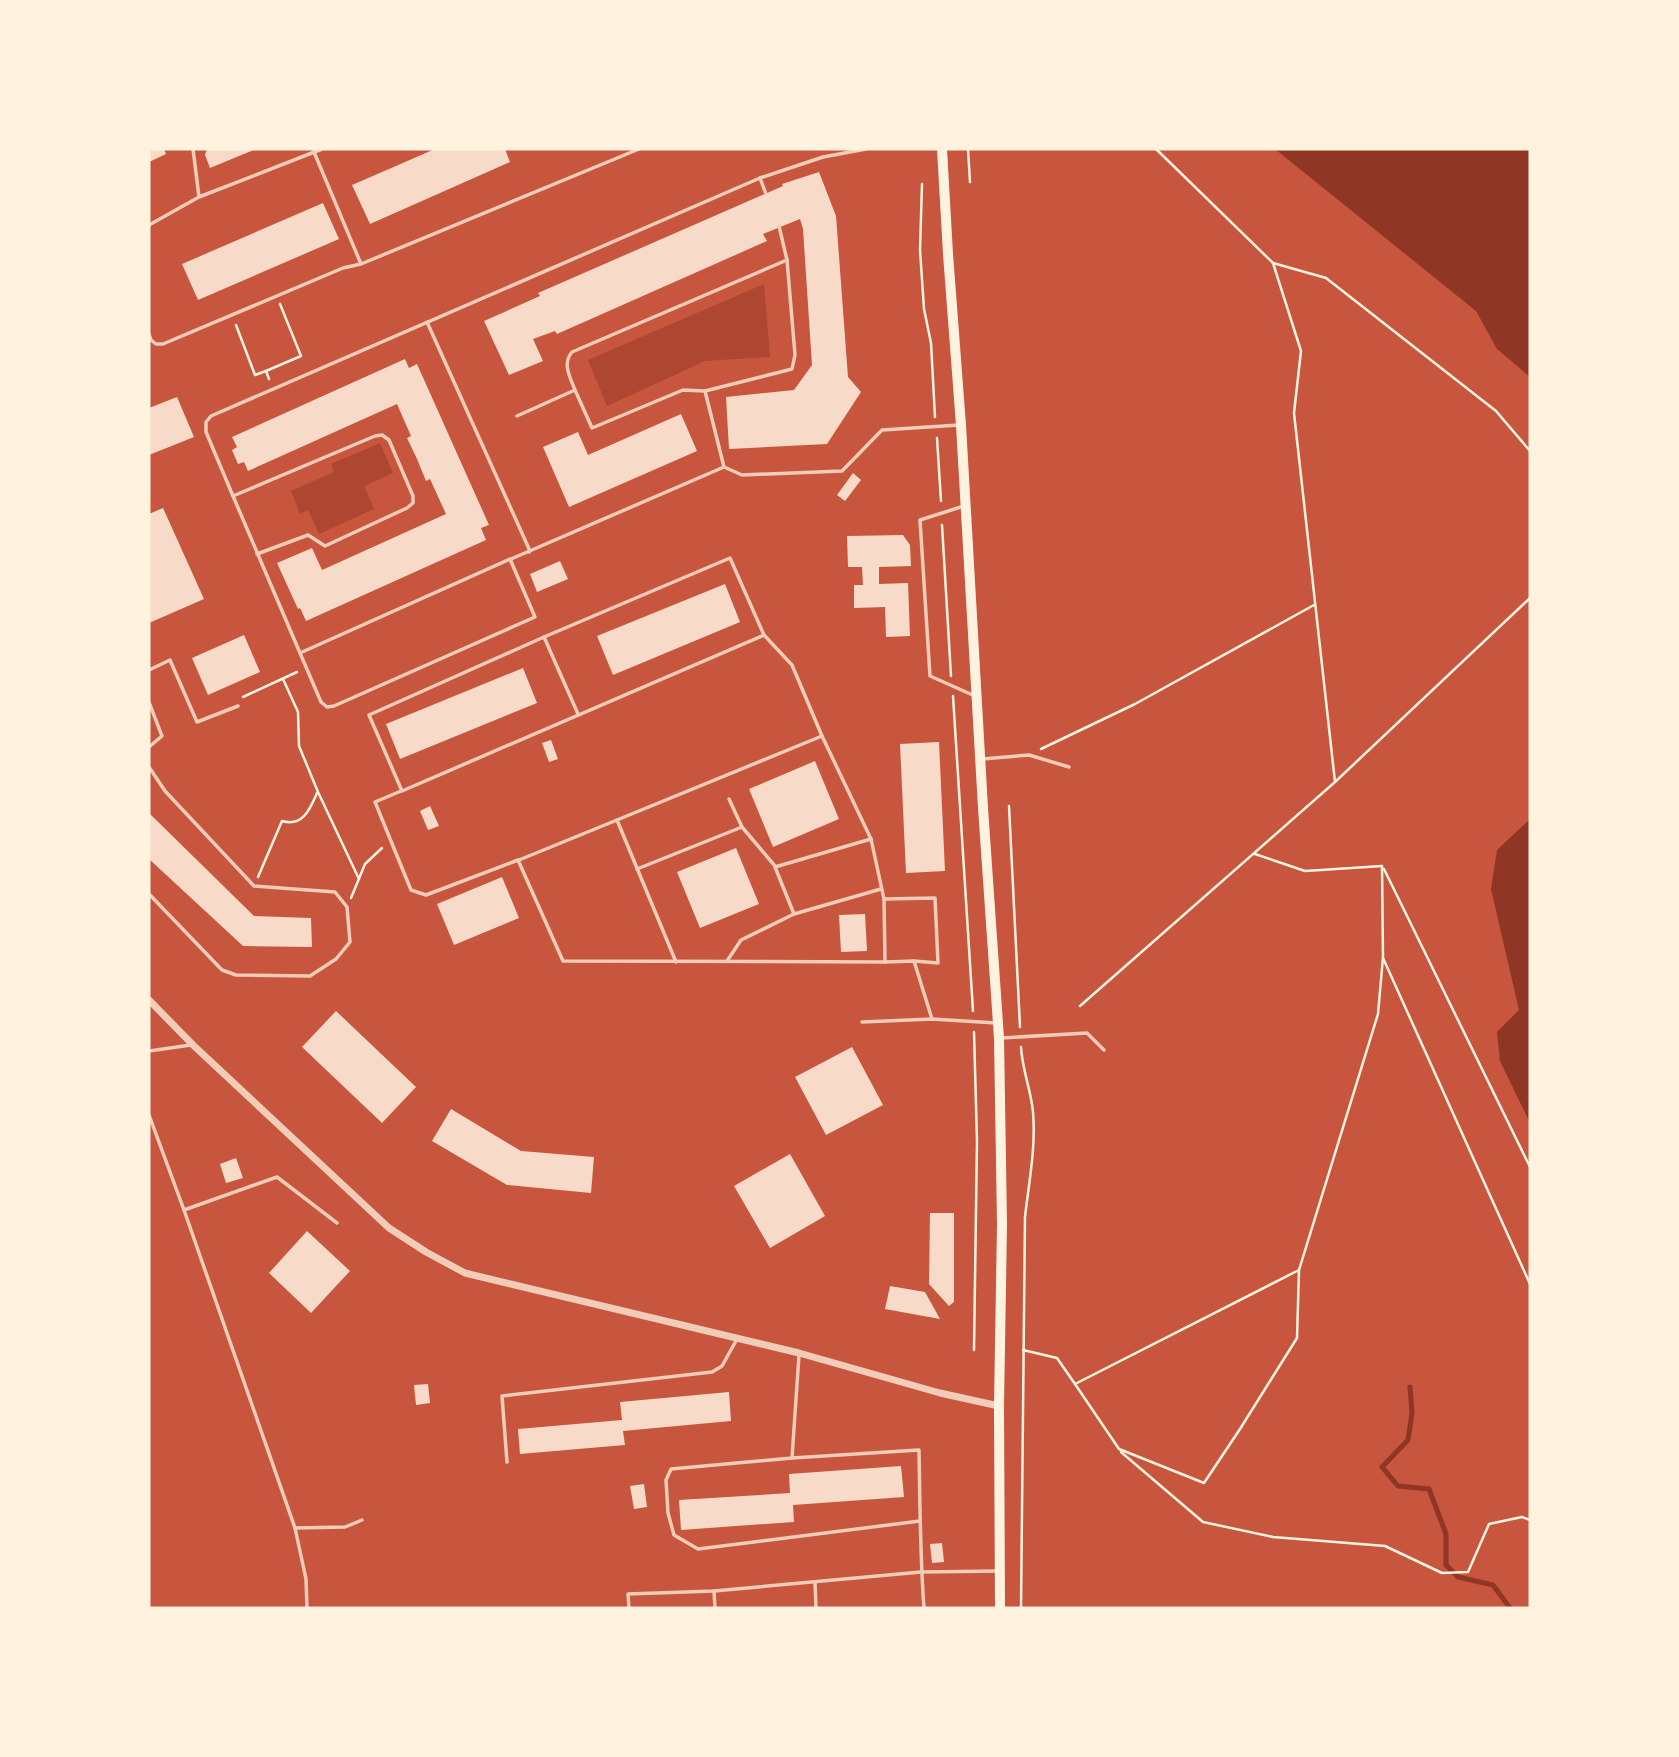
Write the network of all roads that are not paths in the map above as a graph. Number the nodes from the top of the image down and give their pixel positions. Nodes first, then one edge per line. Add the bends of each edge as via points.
1 (193, 149) edge
2 (322, 149) edge
3 (639, 149) edge
4 (866, 149) edge
5 (942, 149) edge
6 (314, 152) junction
7 (760, 178) junction
8 (766, 194) dead end
9 (199, 197) junction
10 (149, 225) edge
11 (779, 226) dead end
12 (787, 260) junction
13 (361, 264) junction
14 (427, 322) junction
15 (149, 334) edge
16 (575, 390) junction
17 (705, 391) junction
18 (517, 416) dead end
19 (961, 425) junction
20 (724, 467) junction
21 (233, 496) junction
22 (966, 505) junction
23 (530, 551) junction
24 (257, 554) junction
25 (510, 559) junction
26 (764, 635) junction
27 (544, 636) junction
28 (300, 653) junction
29 (149, 670) edge
30 (976, 697) junction
31 (149, 702) edge
32 (238, 706) road end
33 (578, 714) junction
34 (822, 736) junction
35 (149, 747) edge
36 (981, 759) junction
37 (149, 767) edge
38 (1069, 767) dead end
39 (402, 791) junction
40 (729, 799) dead end
41 (617, 820) junction
42 (742, 827) junction
43 (871, 839) junction
44 (518, 860) junction
45 (775, 867) junction
46 (637, 869) junction
47 (881, 889) junction
48 (149, 894) edge
49 (884, 900) junction
50 (794, 914) junction
51 (727, 961) junction
52 (914, 961) junction
53 (676, 962) junction
54 (884, 962) junction
55 (149, 1000) edge
56 (932, 1019) junction
57 (862, 1021) dead end
58 (998, 1024) junction
59 (999, 1038) junction
60 (193, 1045) junction
61 (1104, 1050) dead end
62 (149, 1051) edge
63 (149, 1115) edge
64 (184, 1210) junction
65 (337, 1223) dead end
66 (737, 1339) junction
67 (799, 1353) junction
68 (999, 1406) junction
69 (792, 1458) junction
70 (508, 1462) dead end
71 (362, 1520) dead end
72 (920, 1521) junction
73 (295, 1528) junction
74 (1000, 1571) junction
75 (921, 1572) junction
76 (815, 1582) junction
77 (714, 1591) junction
78 (307, 1608) edge
79 (629, 1608) edge
80 (715, 1608) edge
81 (816, 1608) edge
82 (924, 1608) edge
83 (1000, 1608) edge

1 - 9 lane
2 - 6 lane
3 - 13 lane
4 - 7 lane
5 - 19 main road
6 - 9 lane
6 - 13 lane
7 - 8 lane
7 - 14 lane
9 - 10 lane
11 - 12 lane
12 - 16 lane via 572,352 567,365
12 - 17 lane via 795,355 792,369
13 - 15 lane via 163,345 156,344
14 - 21 lane via 211,416 206,432
14 - 23 lane
16 - 17 lane via 592,428 683,390
16 - 18 lane
17 - 20 lane
19 - 20 lane via 882,430 842,471 742,475
19 - 22 main road
20 - 23 lane
21 - 24 lane
21 - 24 lane via 382,435 413,496 407,508 331,544 308,535
22 - 30 main road
22 - 30 lane via 920,520 930,676
23 - 25 lane
24 - 28 lane
25 - 28 lane
25 - 28 lane via 535,617 334,706 321,702
26 - 27 lane via 730,558
26 - 33 lane
26 - 34 lane via 792,665
27 - 33 lane
27 - 39 lane via 369,715
29 - 32 lane via 170,660 197,723
30 - 36 main road
31 - 35 lane via 162,736
33 - 39 lane
34 - 41 lane
34 - 43 lane
36 - 38 lane via 1029,755
36 - 58 main road
37 - 48 lane via 165,791 254,886 335,892 347,907 351,942 337,959 310,976 236,975 222,970
39 - 44 lane via 375,802 411,890 426,895
40 - 42 lane
41 - 44 lane
41 - 46 lane
42 - 45 lane
42 - 46 lane
43 - 45 lane
43 - 47 lane
44 - 53 lane via 563,961
45 - 50 lane
46 - 53 lane
47 - 49 lane
47 - 50 lane
49 - 52 lane via 935,898 938,963
49 - 54 lane
50 - 51 lane via 741,940
51 - 53 lane
51 - 54 lane
52 - 54 lane
52 - 56 lane
55 - 60 street
56 - 57 lane
56 - 58 lane
58 - 59 main road
59 - 61 lane via 1087,1033
59 - 68 main road
60 - 62 lane
60 - 66 street via 389,1228 465,1273
63 - 64 lane
64 - 65 lane via 277,1177
64 - 73 lane
66 - 67 street
66 - 70 lane via 722,1366 712,1372 502,1396
67 - 68 street
67 - 69 lane
68 - 74 main road
69 - 72 lane via 919,1450
69 - 72 lane via 671,1469 666,1480 674,1535 698,1549
71 - 73 lane via 345,1527
72 - 75 lane
73 - 78 lane
74 - 75 lane
74 - 83 main road
75 - 76 lane
75 - 82 lane
76 - 77 lane
76 - 81 lane
77 - 79 lane via 628,1594
77 - 80 lane

